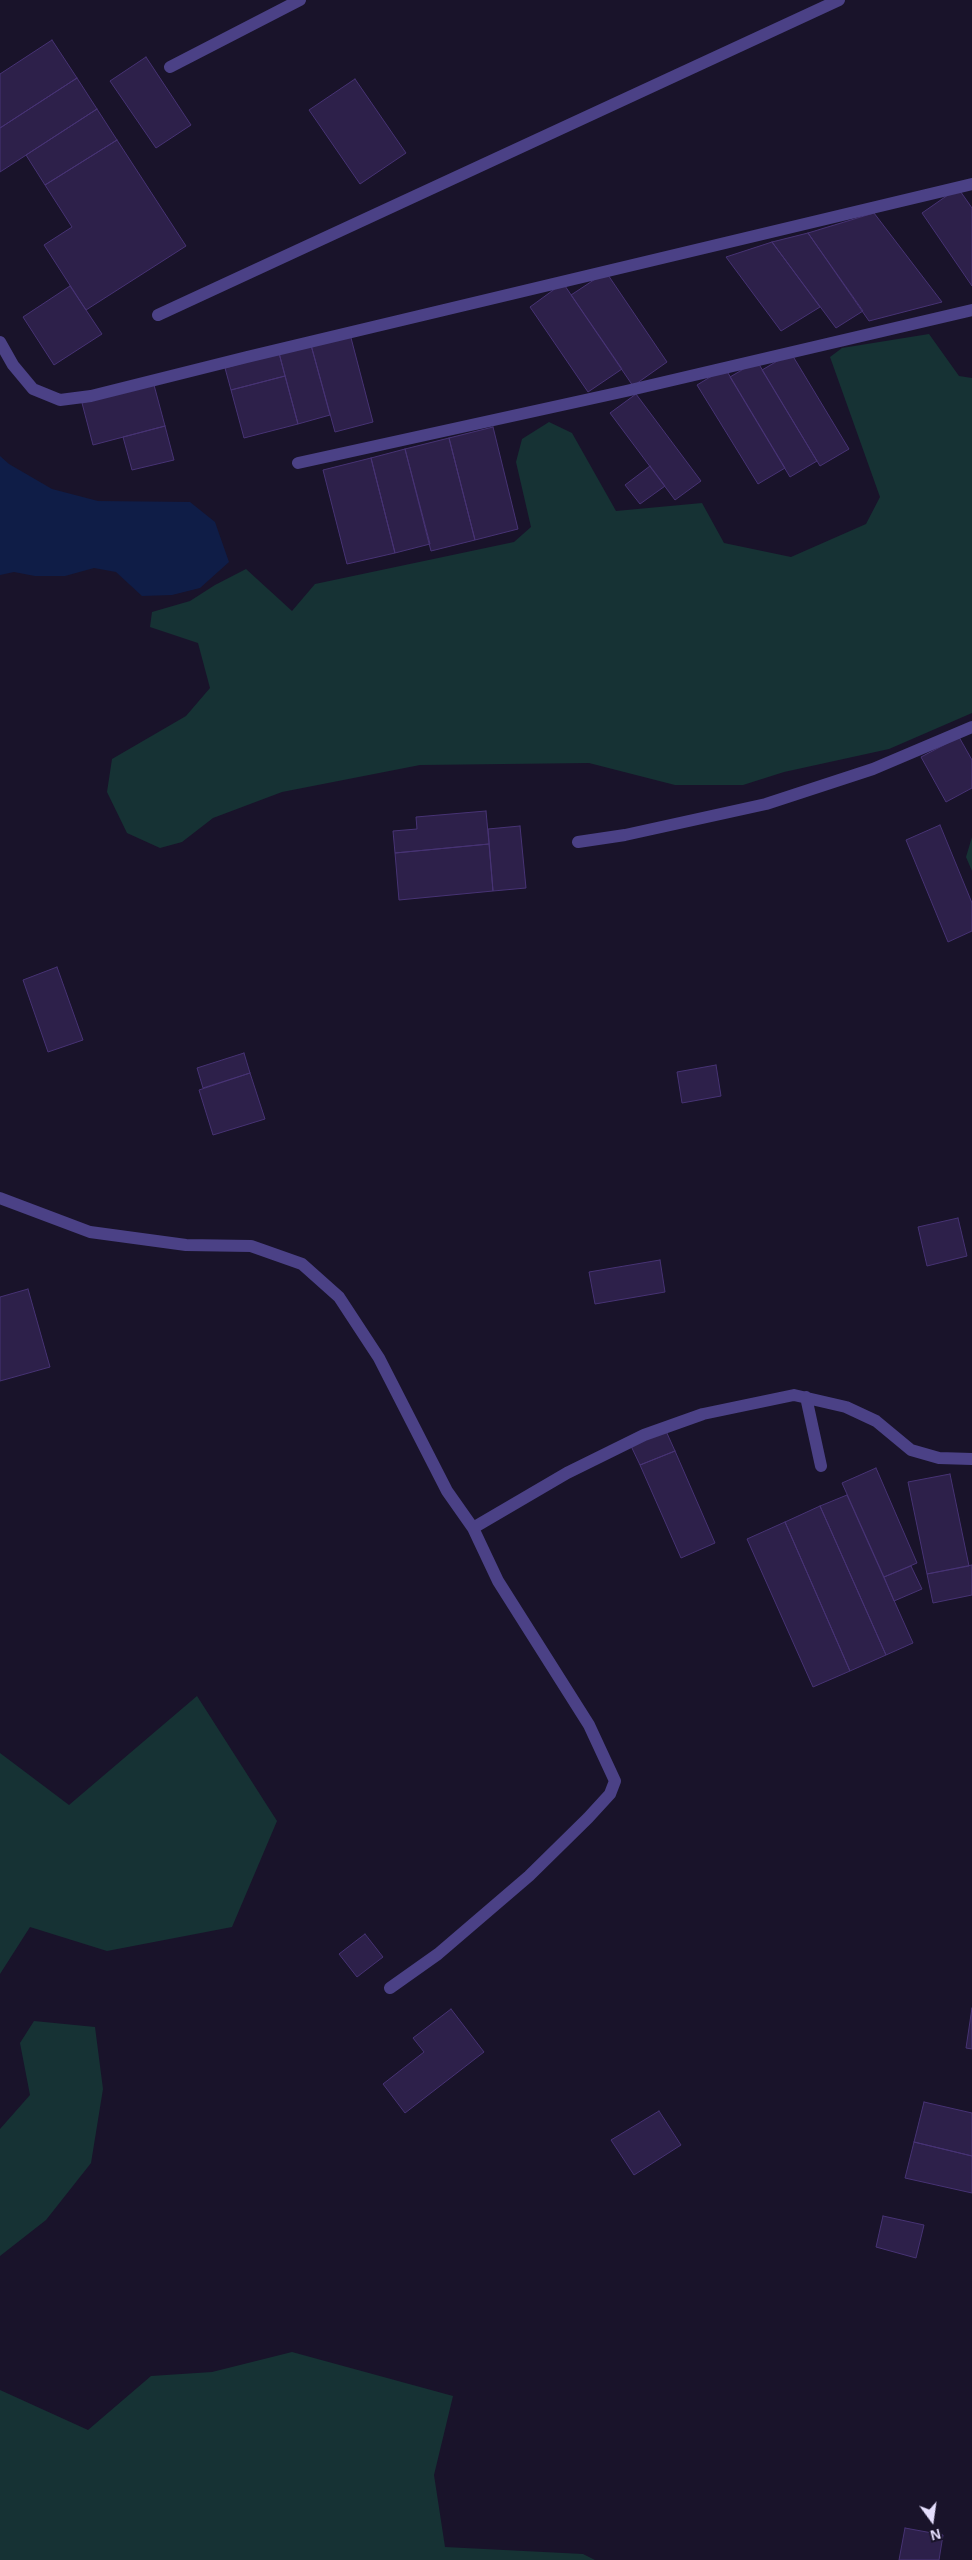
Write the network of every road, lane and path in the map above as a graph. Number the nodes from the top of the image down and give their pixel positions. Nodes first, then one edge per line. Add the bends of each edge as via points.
1 (300, 0) edge
2 (838, 0) edge
3 (170, 67) dead end
4 (972, 184) edge
5 (972, 310) edge
6 (158, 315) dead end
7 (0, 342) edge
8 (298, 463) dead end
9 (972, 727) edge
10 (578, 842) dead end
11 (0, 1198) edge
12 (806, 1397) junction
13 (972, 1459) edge
14 (821, 1466) dead end
15 (473, 1528) junction
16 (390, 1988) dead end

1 - 3 street
2 - 6 street
4 - 7 street via 91,396 60,400 33,389 13,366
5 - 8 street
9 - 10 street via 873,769 766,804
11 - 15 street via 90,1232 186,1245 250,1246 302,1264 339,1297 379,1358 447,1491
12 - 13 street via 846,1407 876,1422 911,1450 939,1458
12 - 14 street
12 - 15 street via 794,1396 703,1414 644,1436 567,1473
15 - 16 street via 498,1582 589,1725 615,1782 610,1794 530,1876 438,1954

